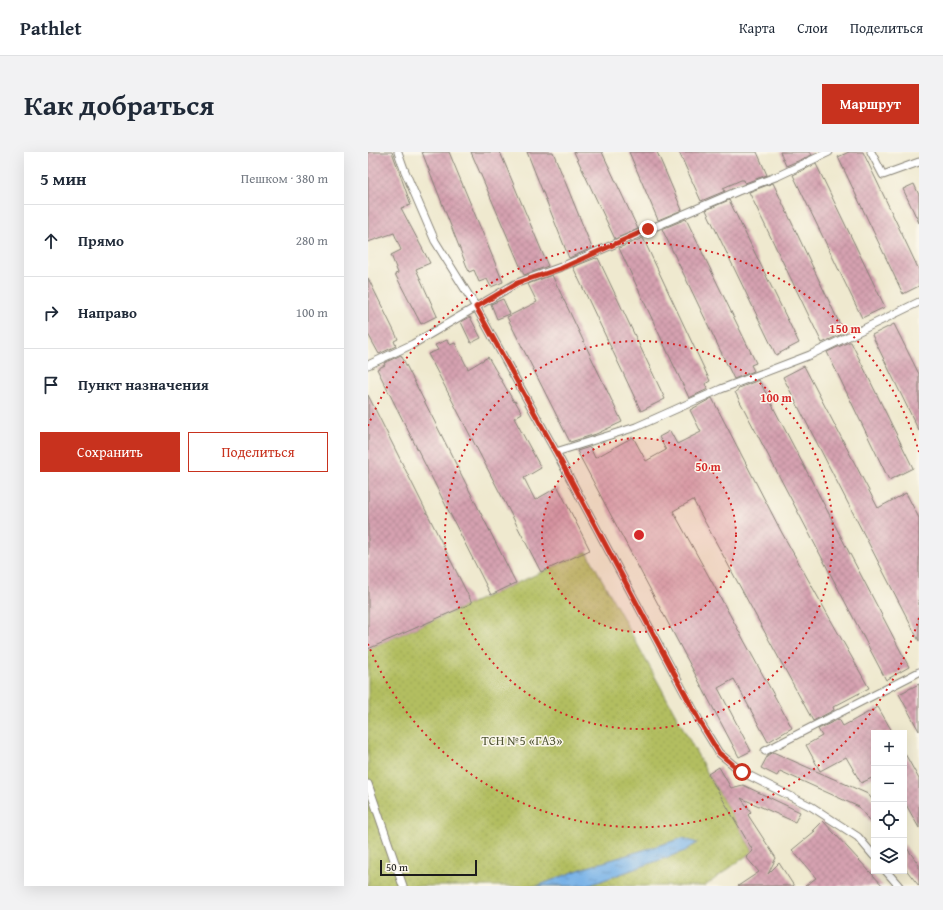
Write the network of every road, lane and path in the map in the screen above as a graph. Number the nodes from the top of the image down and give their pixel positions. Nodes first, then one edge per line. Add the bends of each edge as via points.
1 (398, 152) edge
2 (829, 152) edge
3 (871, 152) edge
4 (919, 162) edge
5 (919, 302) edge
6 (476, 307) junction
7 (368, 365) edge
8 (556, 452) junction
9 (919, 672) edge
10 (765, 751) dead end
11 (368, 784) edge
12 (871, 852) edge
13 (889, 874) edge
14 (403, 886) edge
15 (899, 886) edge

1 - 6 lane via 435,242
2 - 6 lane via 562,268 517,283
3 - 4 lane via 883,175
5 - 8 lane via 810,355 722,389 636,428
6 - 7 lane via 413,344
6 - 8 lane
8 - 12 lane via 719,753 742,772 812,807 858,837
9 - 10 lane
11 - 14 lane
13 - 15 lane

